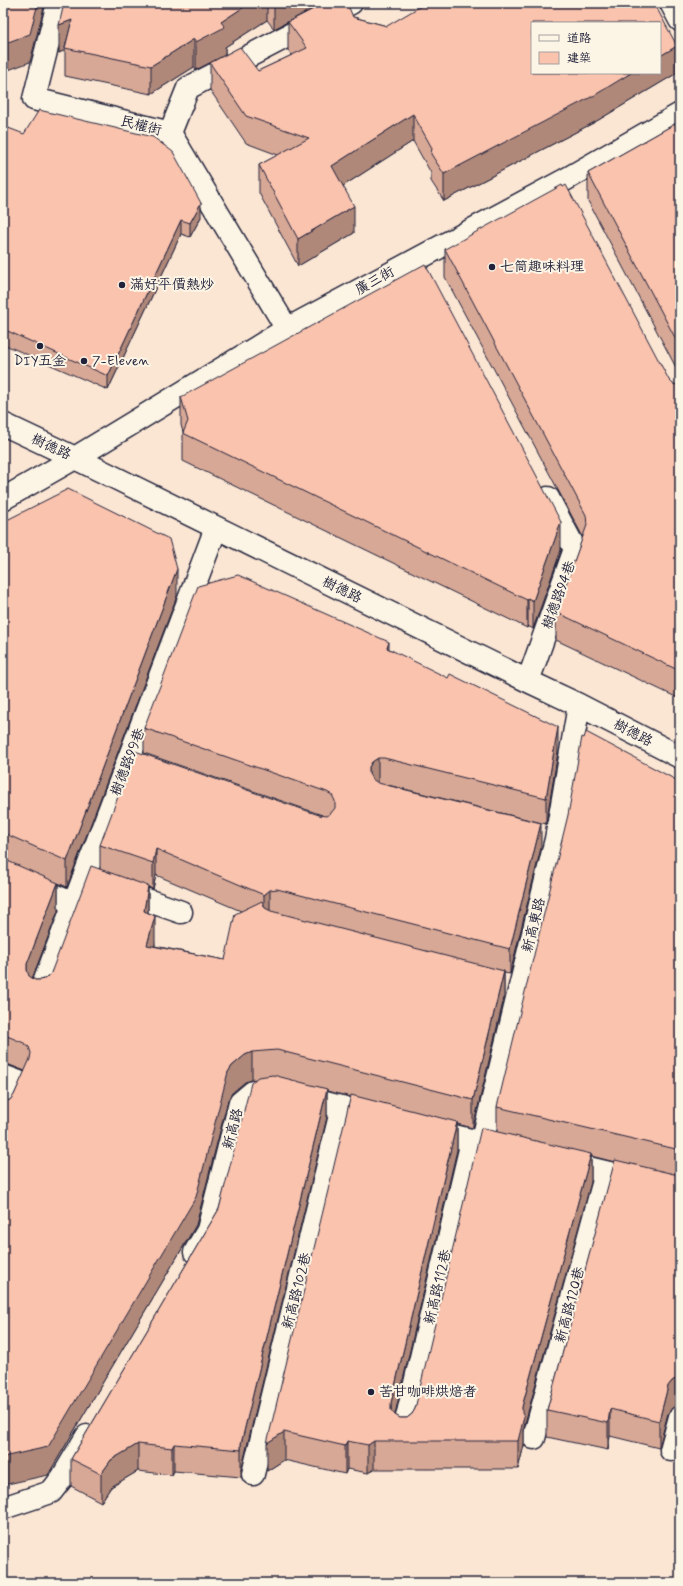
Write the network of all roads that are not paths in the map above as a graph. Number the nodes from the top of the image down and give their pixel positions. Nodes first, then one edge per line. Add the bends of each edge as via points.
1 (58, 3) edge
2 (351, 3) edge
3 (671, 3) edge
4 (680, 20) edge
5 (680, 114) edge
6 (170, 133) junction
7 (563, 181) junction
8 (574, 201) edge
9 (420, 256) junction
10 (431, 277) edge
11 (287, 329) junction
12 (3, 424) edge
13 (75, 458) junction
14 (538, 480) edge
15 (3, 499) edge
16 (216, 528) junction
17 (528, 681) junction
18 (579, 705) junction
19 (680, 758) edge
20 (3, 873) edge
21 (84, 878) junction
22 (74, 904) junction
23 (181, 912) dead end
24 (39, 996) edge
25 (11, 1079) edge
26 (342, 1107) junction
27 (3, 1118) edge
28 (477, 1142) junction
29 (606, 1173) junction
30 (680, 1190) edge
31 (184, 1272) edge
32 (98, 1416) edge
33 (680, 1417) edge
34 (403, 1434) edge
35 (534, 1438) dead end
36 (671, 1450) dead end
37 (253, 1474) dead end
38 (3, 1508) edge

1 - 6 street, 民權街 via 34,99
2 - 6 street via 188,88
3 - 4 street
5 - 7 street, 廣三街
6 - 11 street, 民權街
7 - 8 street
7 - 9 street, 廣三街
9 - 10 street
9 - 11 street, 廣三街
11 - 13 street, 廣三街
12 - 13 street, 樹德路
13 - 15 street, 廣三街
13 - 16 street, 樹德路
14 - 17 street, 樹德路94巷 via 575,550
16 - 17 street, 樹德路
16 - 21 street, 樹德路99巷 via 136,763
17 - 18 street, 樹德路
18 - 19 street, 樹德路
18 - 28 street, 新高東路 via 511,987
20 - 22 street
21 - 22 street, 樹德路99巷
21 - 23 street
22 - 24 street, 樹德路99巷
25 - 27 street
26 - 28 street, 新高路
26 - 31 street, 新高路 via 274,1090 253,1092 240,1103 208,1230
26 - 37 street, 新高路102巷
28 - 29 street, 新高路
28 - 34 street, 新高路112巷
29 - 30 street, 新高路
29 - 35 street, 新高路120巷
32 - 38 street via 51,1492
33 - 36 street

